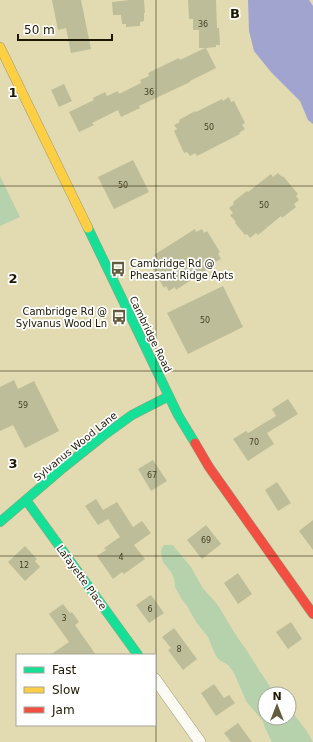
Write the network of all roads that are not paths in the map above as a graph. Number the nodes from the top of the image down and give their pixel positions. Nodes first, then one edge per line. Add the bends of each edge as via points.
1 (0, 47) edge
2 (169, 396) junction
3 (26, 500) junction
4 (0, 522) edge
5 (313, 614) edge
6 (137, 654) edge
7 (156, 680) edge
8 (200, 742) edge

1 - 2 main road, Cambridge Road
2 - 3 main road, Sylvanus Wood Lane via 150,405 103,436
2 - 5 main road, Cambridge Road via 209,467
3 - 4 main road, Sylvanus Wood Lane
3 - 6 main road, Lafayette Place
7 - 8 street

